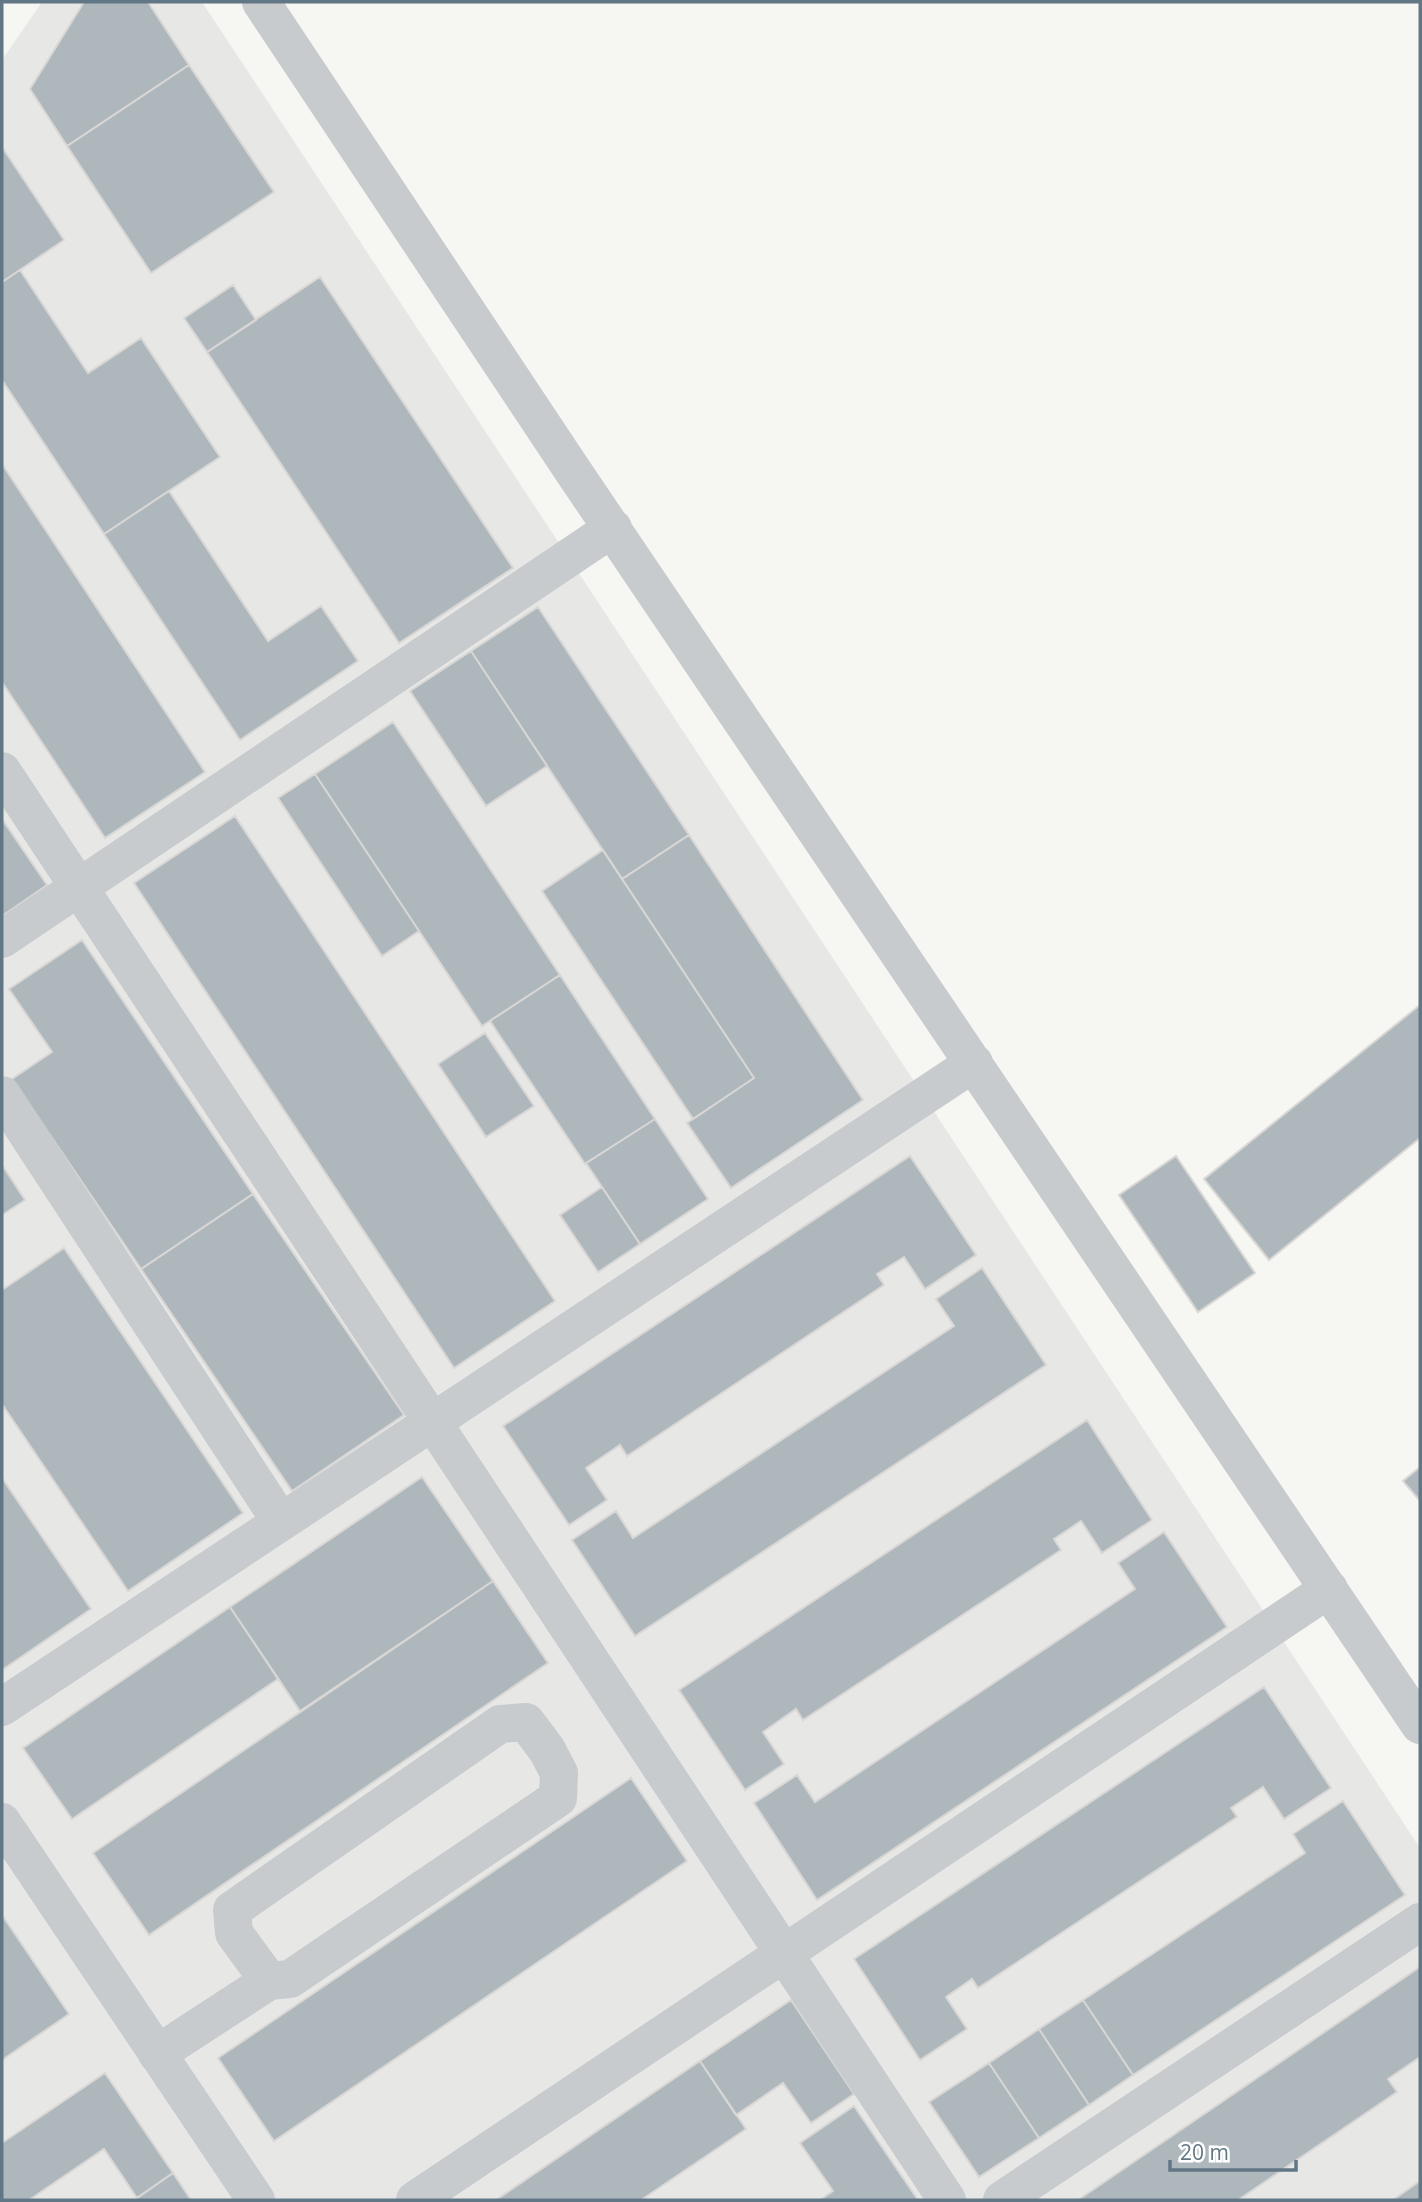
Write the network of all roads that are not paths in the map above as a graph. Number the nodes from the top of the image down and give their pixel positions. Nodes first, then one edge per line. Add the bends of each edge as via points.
1 (261, 2) edge
2 (613, 528) junction
3 (2, 771) edge
4 (79, 888) junction
5 (2, 939) edge
6 (974, 1063) junction
7 (2, 1095) edge
8 (432, 1422) junction
9 (281, 1522) junction
10 (1329, 1589) junction
11 (2, 1707) edge
12 (1420, 1725) edge
13 (2, 1822) edge
14 (1420, 1922) edge
15 (784, 1953) junction
16 (269, 1980) junction
17 (158, 2054) junction
18 (256, 2200) edge
19 (415, 2200) edge
20 (947, 2200) edge
21 (1002, 2200) edge

1 - 2 street
2 - 4 street
2 - 6 street
3 - 4 street
4 - 5 street
4 - 8 street
6 - 8 street
6 - 10 street
7 - 9 street
8 - 9 street
8 - 15 street
9 - 11 street
10 - 12 street
10 - 15 street
13 - 17 street
14 - 21 street
15 - 19 street
15 - 20 street
16 - 16 street via 234,1933 232,1910 500,1724 526,1722 559,1773 558,1798 290,1979
16 - 17 street
17 - 18 street

